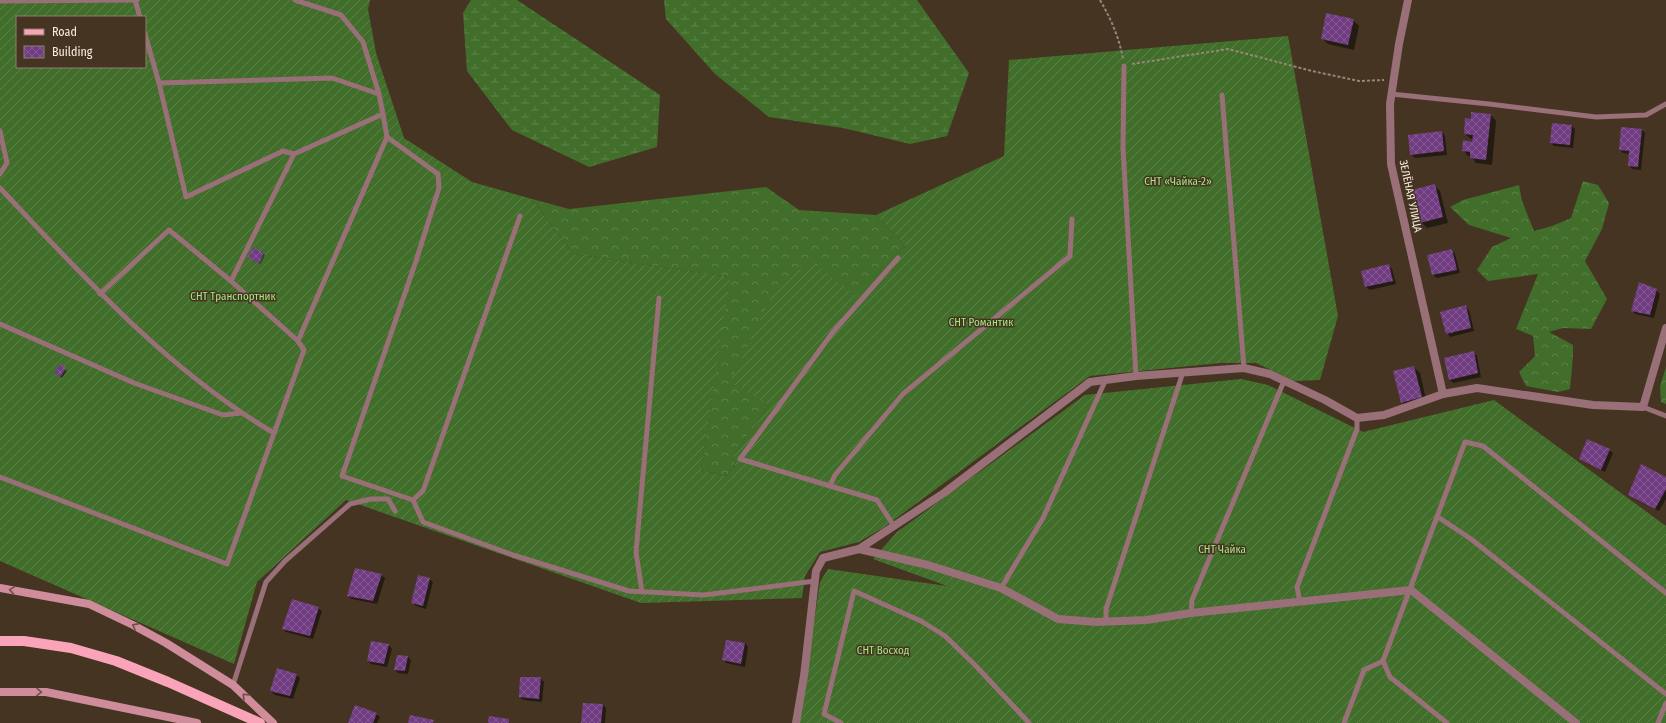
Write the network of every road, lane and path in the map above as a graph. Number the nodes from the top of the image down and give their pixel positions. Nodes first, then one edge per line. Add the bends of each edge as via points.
1 (136, 0) edge
2 (294, 0) edge
3 (1100, 0) edge
4 (1408, 0) edge
5 (0, 1) edge
6 (140, 16) edge
7 (146, 38) edge
8 (1124, 66) junction
9 (1393, 79) junction
10 (159, 83) junction
11 (379, 94) junction
12 (1391, 94) junction
13 (1222, 95) dead end
14 (1666, 104) edge
15 (383, 114) junction
16 (0, 131) edge
17 (387, 137) junction
18 (294, 154) junction
19 (0, 174) edge
20 (0, 188) edge
21 (520, 216) dead end
22 (1072, 220) dead end
23 (898, 258) dead end
24 (231, 282) junction
25 (100, 294) junction
26 (659, 298) dead end
27 (0, 324) edge
28 (1666, 328) edge
29 (298, 341) junction
30 (1244, 368) junction
31 (1183, 372) junction
32 (1136, 376) junction
33 (1106, 380) junction
34 (1284, 381) junction
35 (1443, 394) junction
36 (1643, 406) junction
37 (241, 413) junction
38 (1666, 416) edge
39 (1357, 418) junction
40 (274, 433) junction
41 (0, 477) edge
42 (830, 486) junction
43 (413, 500) junction
44 (395, 511) dead end
45 (1438, 517) junction
46 (894, 526) junction
47 (859, 549) junction
48 (815, 581) junction
49 (0, 588) edge
50 (1001, 588) junction
51 (1411, 590) junction
52 (642, 592) junction
53 (1666, 593) edge
54 (1300, 602) junction
55 (1191, 613) junction
56 (1106, 622) junction
57 (0, 641) edge
58 (1384, 662) junction
59 (233, 685) junction
60 (0, 692) edge
61 (1666, 694) edge
62 (1666, 703) edge
63 (197, 723) edge
64 (260, 723) edge
65 (273, 723) edge
66 (796, 723) edge
67 (841, 723) edge
68 (1029, 723) edge
69 (1344, 723) edge
70 (1447, 723) edge
71 (1576, 723) edge
72 (1658, 723) edge

1 - 5 lane
1 - 6 lane
2 - 11 lane via 341,15 363,42
3 - 8 path via 1119,40
4 - 9 street, ЗЕЛЁНАЯ УЛИЦА
7 - 10 lane
8 - 9 path via 1228,49 1305,70 1359,81
8 - 32 lane via 1123,148
9 - 12 street, ЗЕЛЁНАЯ УЛИЦА
10 - 11 lane via 332,78
10 - 18 lane via 186,197 283,151
11 - 15 lane
12 - 14 lane via 1596,117 1646,115
12 - 35 street, ЗЕЛЁНАЯ УЛИЦА via 1391,164
13 - 30 lane
15 - 17 lane
15 - 18 lane
16 - 19 lane via 7,163
17 - 29 lane
17 - 43 lane via 438,174 439,188 342,476
18 - 24 lane
20 - 25 lane
21 - 43 lane via 423,491
22 - 42 lane via 1070,256 903,394 835,475
23 - 42 lane via 833,332 740,459
24 - 25 lane via 169,230
24 - 29 lane
25 - 37 lane via 170,358
26 - 52 lane via 636,552
27 - 37 lane via 134,382 223,415
28 - 36 street
29 - 40 lane via 304,350
30 - 31 street
30 - 34 street via 1270,374
31 - 32 street
31 - 56 lane via 1106,609
32 - 33 street
33 - 46 street via 1090,382 944,493
33 - 50 lane via 1043,518
34 - 39 street
34 - 55 lane via 1192,600
35 - 36 street via 1477,388 1593,405
35 - 39 street via 1384,415
36 - 38 lane
37 - 40 lane
39 - 54 lane via 1357,429 1297,587
40 - 41 lane via 227,564
42 - 46 lane via 877,500
43 - 52 lane via 423,522 520,558 629,592
44 - 59 lane via 388,499 371,499 350,504 285,561 266,582
45 - 51 lane
45 - 53 lane via 1465,442 1483,446
45 - 61 lane via 1471,539
46 - 47 street
47 - 48 street via 823,558 816,571
47 - 50 street via 928,565
48 - 52 lane via 704,595
48 - 66 street
59 -> 49 street via 133,625 88,604
50 - 56 street via 1058,619
51 - 54 street
51 - 58 lane
51 - 71 street
54 - 55 street
55 - 56 street via 1146,620
57 - 64 main road via 24,641 71,648 116,661
58 - 69 lane via 1364,670
58 - 70 lane via 1390,677
65 -> 59 street
60 -> 63 street via 46,692
62 - 72 lane
67 - 68 lane via 824,714 854,591 921,621 945,636

